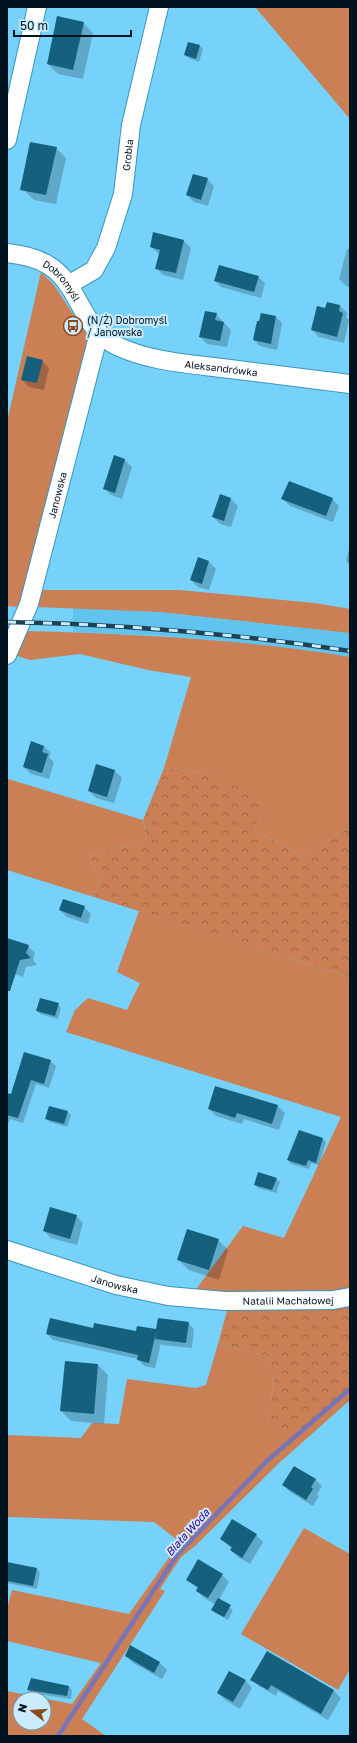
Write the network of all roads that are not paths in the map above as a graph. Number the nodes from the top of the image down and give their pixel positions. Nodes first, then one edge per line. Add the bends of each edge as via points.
1 (37, 7) edge
2 (159, 7) edge
3 (7, 140) edge
4 (7, 253) edge
5 (68, 286) junction
6 (99, 333) junction
7 (350, 384) edge
8 (7, 655) edge
9 (7, 1250) edge
10 (350, 1297) edge
11 (225, 1301) joint

1 - 3 street
2 - 5 street, Grobla via 132,125 123,194 106,248 94,270
4 - 5 street, Dobromyśl via 49,265
5 - 6 street, Dobromyśl via 88,320
6 - 7 street, Aleksandrówka via 126,350 153,357
6 - 8 street, Janowska via 29,604
9 - 11 street, Janowska via 116,1285 168,1296
10 - 11 street, Natalii Machałowej via 333,1300

